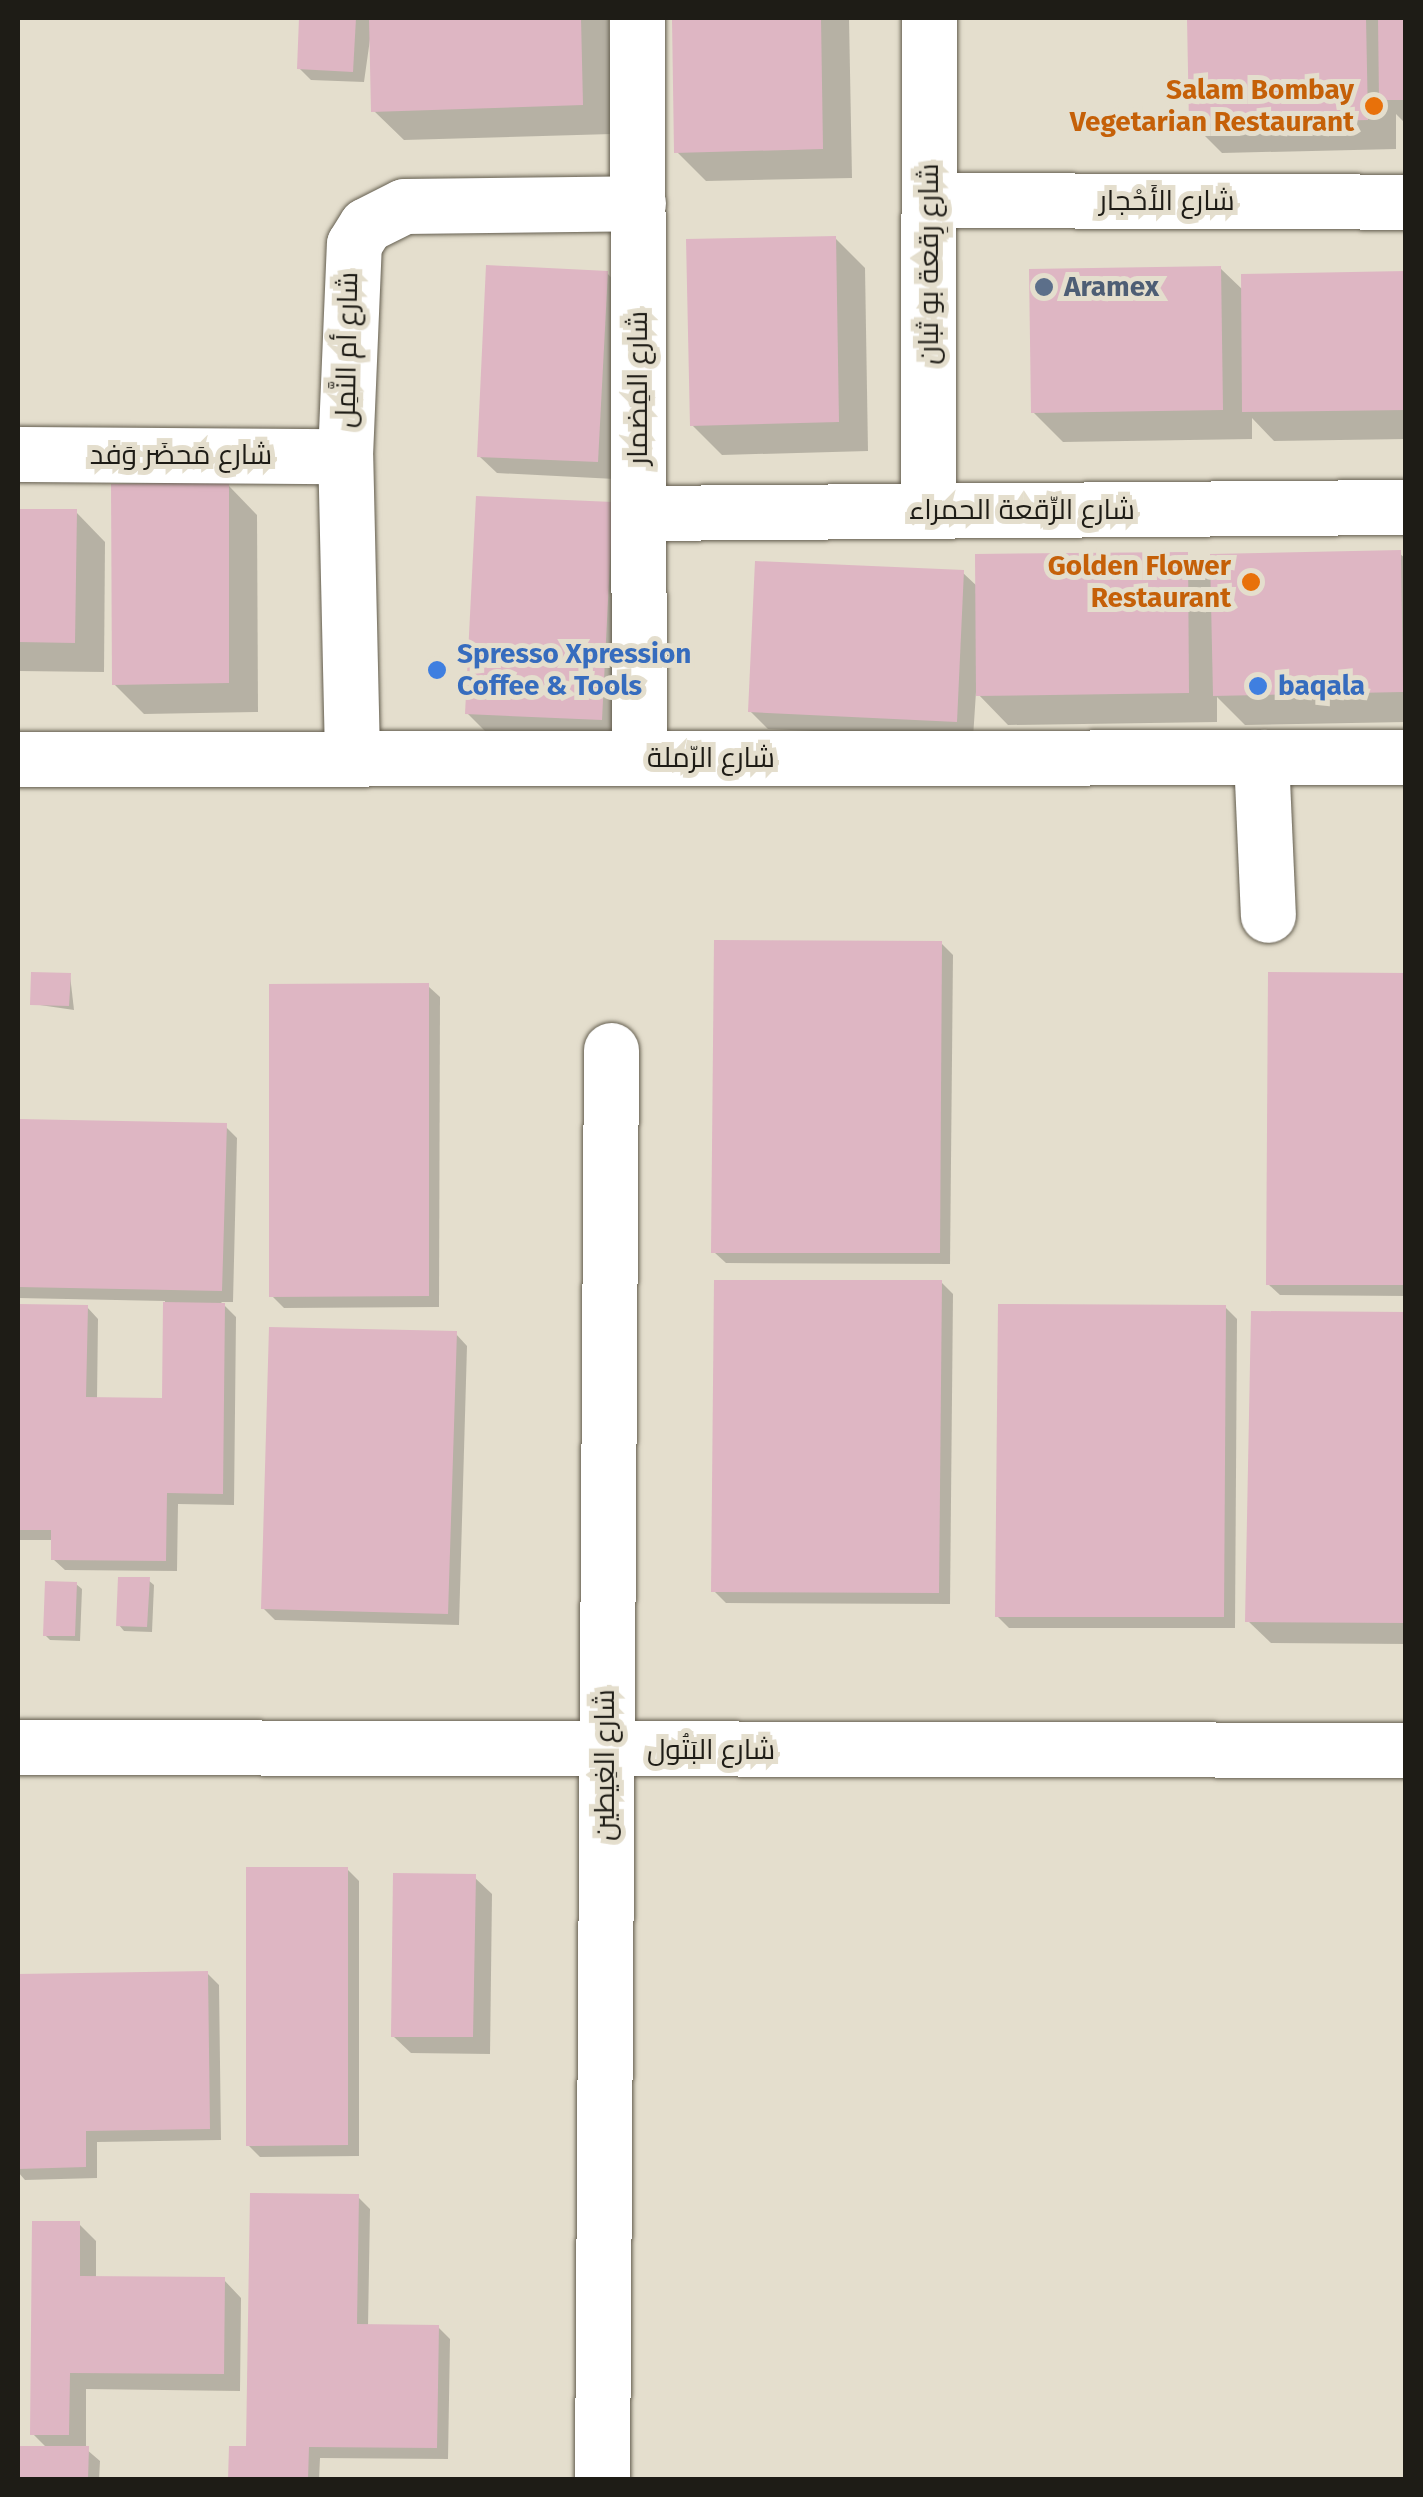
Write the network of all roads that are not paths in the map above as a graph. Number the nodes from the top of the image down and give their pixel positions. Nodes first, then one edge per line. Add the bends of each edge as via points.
1 (637, 18) edge
2 (930, 18) edge
3 (929, 200) junction
4 (1406, 202) edge
5 (638, 203) junction
6 (18, 454) edge
7 (345, 456) junction
8 (1406, 507) edge
9 (928, 511) junction
10 (638, 513) junction
11 (352, 755) junction
12 (1406, 757) edge
13 (639, 758) junction
14 (1261, 758) junction
15 (18, 759) edge
16 (1268, 915) dead end
17 (611, 1050) dead end
18 (18, 1747) edge
19 (604, 1750) junction
20 (1406, 1750) edge
21 (602, 2480) edge

1 - 5 street, شارع المِضمار
2 - 3 street, شارع رِقعة بو ثبان
3 - 4 street, شارع الأَحْجار
3 - 9 street, شارع رِقعة بو ثبان
5 - 7 street, شارع أم النَّمِل via 424,204 366,225 348,262
5 - 10 street, شارع المِضمار
6 - 7 street, شارع مَحضَر وَفد
7 - 11 street, شارع أم النَّمِل
8 - 9 street, شارع الرِّقعة الحمراء
9 - 10 street, شارع الرِّقعة الحمراء
10 - 13 street, شارع المِضمار
11 - 13 street, شارع الرّملة
11 - 15 street, شارع الرّملة
12 - 14 street, شارع الرّملة
13 - 14 street, شارع الرّملة
14 - 16 street
17 - 19 street, شارع الغِيطين
18 - 19 street, شارع البَتُول
19 - 20 street, شارع البَتُول
19 - 21 street, شارع الغِيطين

